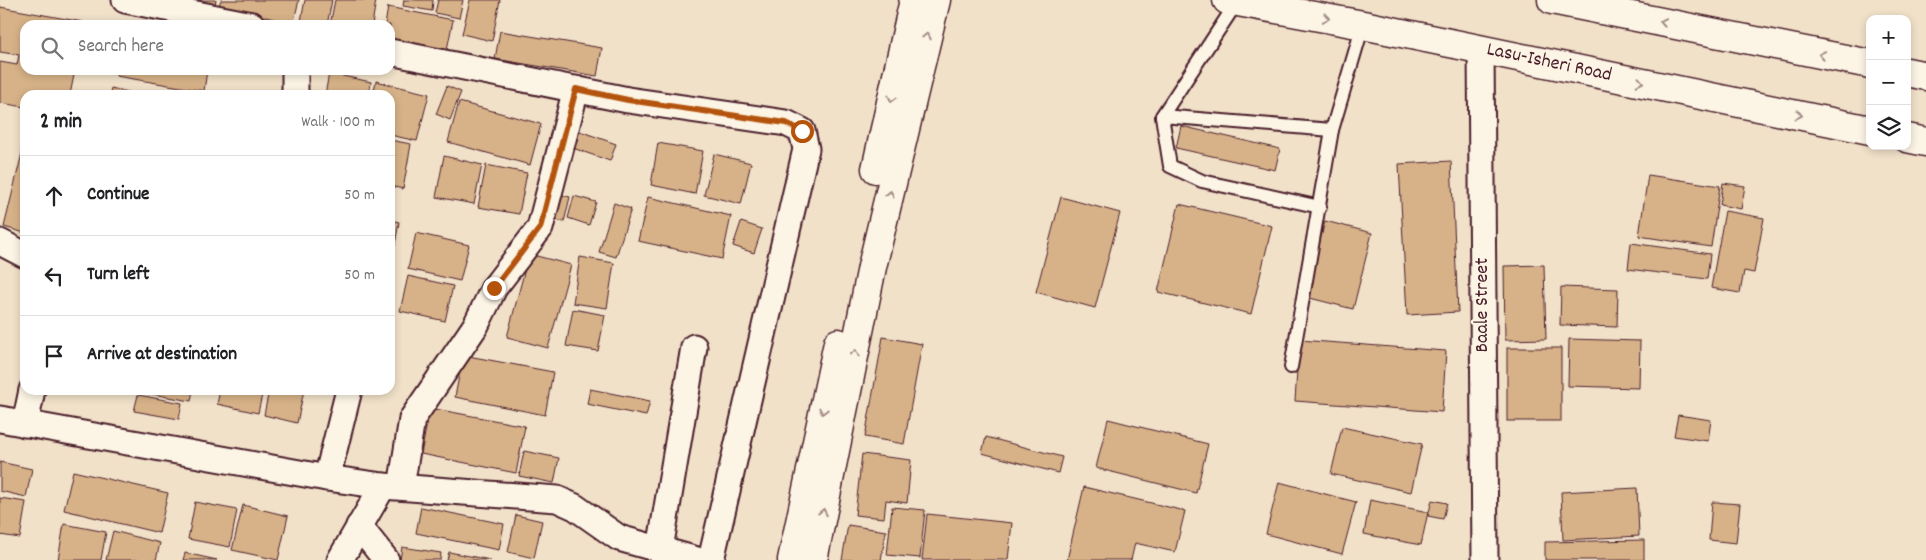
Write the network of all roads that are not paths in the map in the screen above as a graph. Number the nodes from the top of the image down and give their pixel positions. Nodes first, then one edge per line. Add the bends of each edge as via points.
1 (125, 0) edge
2 (914, 0) edge
3 (936, 0) edge
4 (1552, 0) edge
5 (1232, 1) edge
6 (227, 20) edge
7 (1363, 25) junction
8 (1481, 49) junction
9 (395, 53) edge
10 (1866, 63) edge
11 (1911, 73) edge
12 (295, 75) edge
13 (1926, 76) edge
14 (576, 89) junction
15 (295, 90) edge
16 (1162, 116) junction
17 (1866, 129) edge
18 (1332, 130) junction
19 (1911, 139) edge
20 (1926, 142) edge
21 (1320, 207) junction
22 (0, 242) edge
23 (20, 252) edge
24 (694, 347) dead end
25 (1291, 367) dead end
26 (31, 395) edge
27 (348, 395) edge
28 (0, 419) edge
29 (26, 424) junction
30 (327, 478) junction
31 (392, 487) junction
32 (360, 526) junction
33 (660, 549) junction
34 (340, 560) edge
35 (386, 560) edge
36 (697, 560) edge
37 (711, 560) edge
38 (792, 560) edge
39 (813, 560) edge
40 (1485, 560) edge

1 - 6 street
2 -> 38 street
39 -> 3 street via 872,267
10 -> 4 street
5 -> 7 street, Lasu-Isheri Road
5 - 16 lane
7 - 8 street, Lasu-Isheri Road
7 - 18 lane
8 -> 17 street, Lasu-Isheri Road
8 - 40 street, Baale Street
9 - 14 street
11 - 13 street
12 - 15 street
14 - 31 street via 540,228 494,288 476,324 412,419
14 - 37 street via 628,100 786,123 802,131 806,149
16 - 18 lane
16 - 21 lane via 1170,166 1202,181
18 - 21 lane
19 - 20 street
21 - 25 lane
22 - 23 street
24 - 33 street
26 - 29 street
27 - 30 street
28 - 29 street
29 - 30 street
30 - 31 street
31 - 32 street
31 - 33 street via 557,499 619,538
32 - 34 street
32 - 35 street
33 - 36 street

